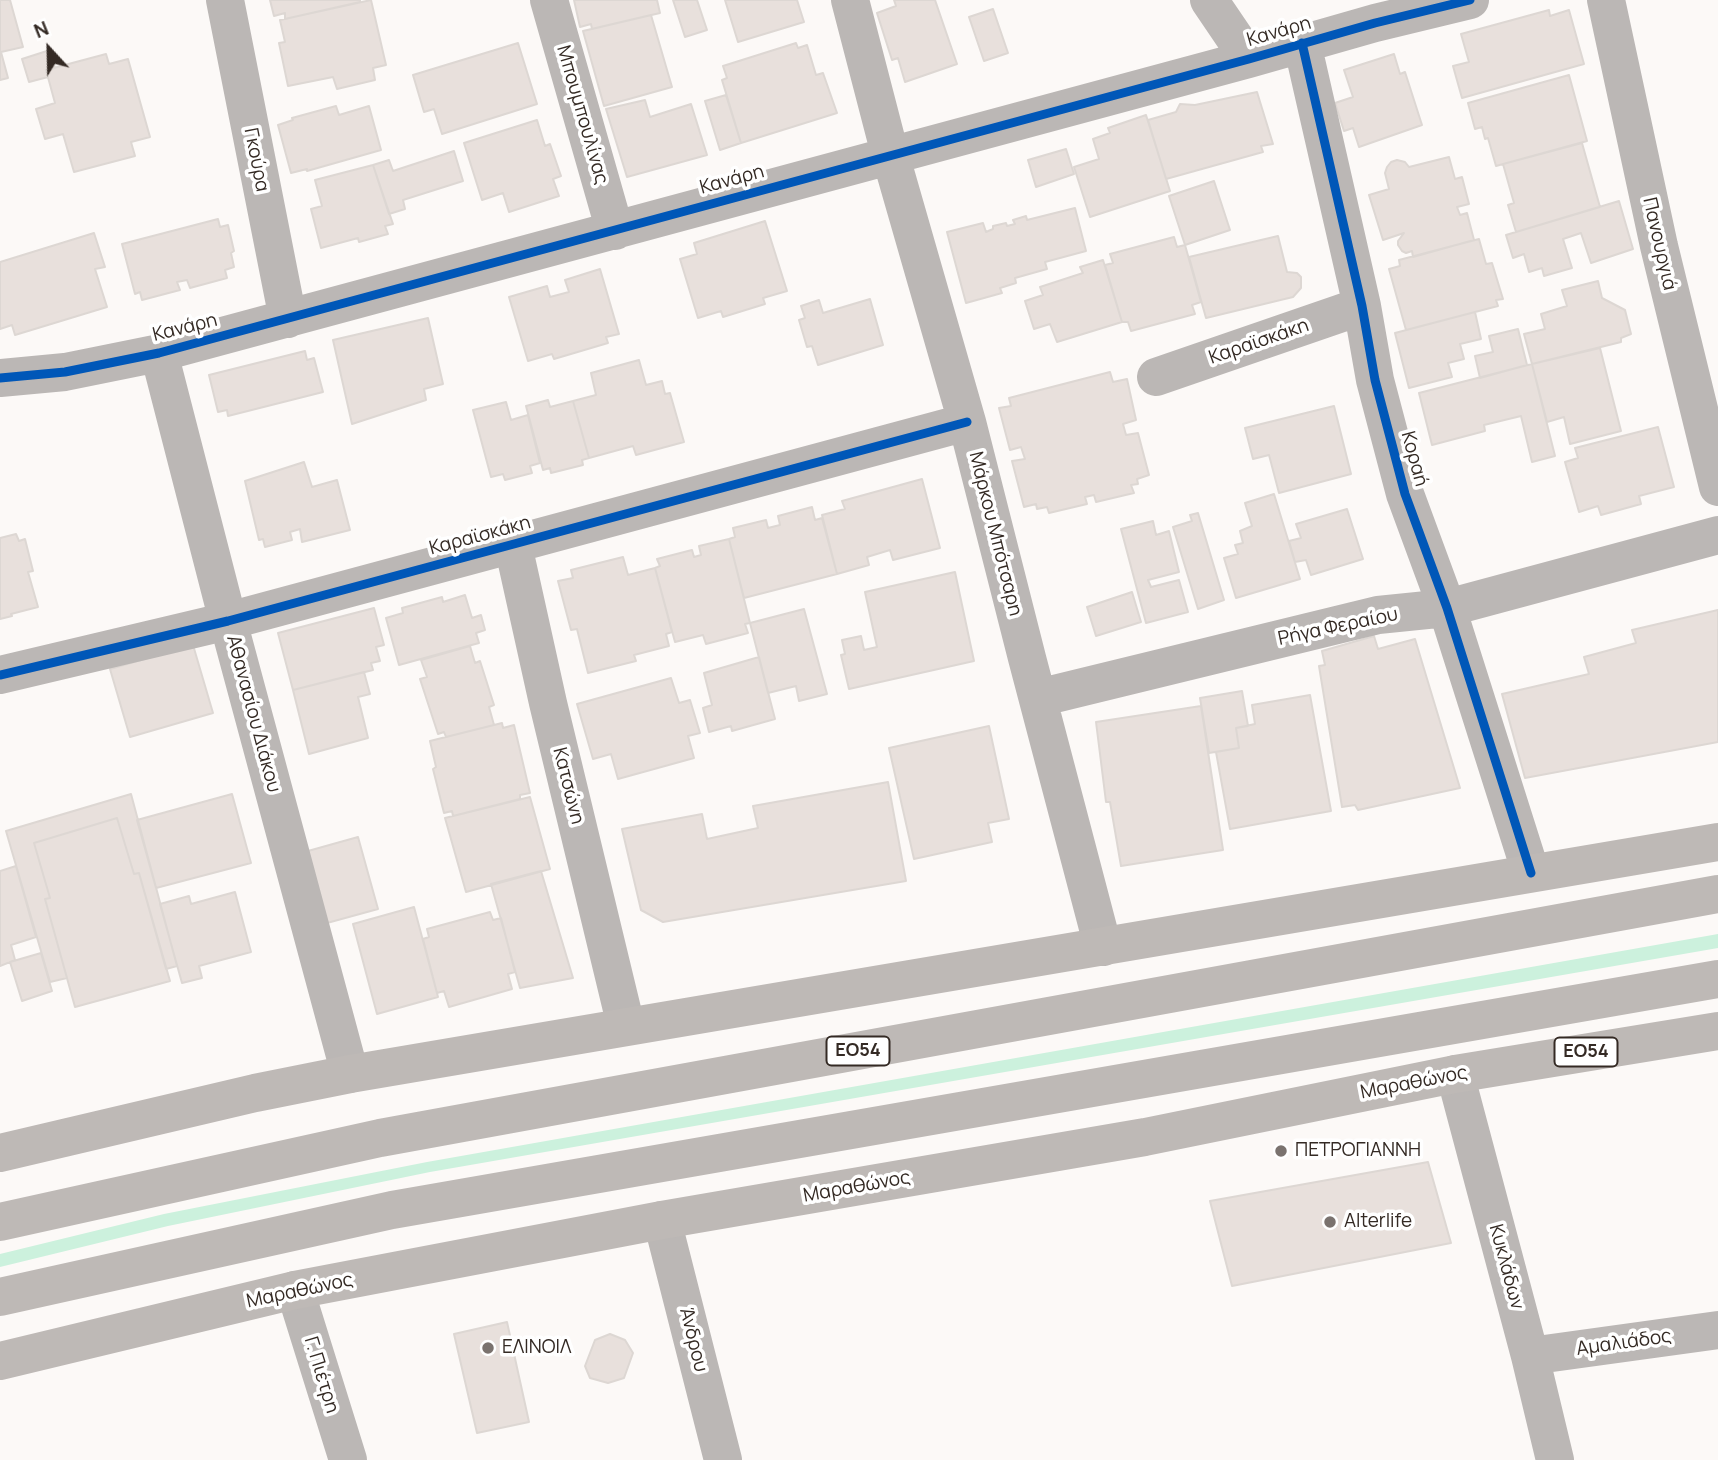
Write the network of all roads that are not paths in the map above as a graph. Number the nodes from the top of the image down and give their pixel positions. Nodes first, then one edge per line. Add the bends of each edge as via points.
1 (225, 0) edge
2 (549, 0) edge
3 (850, 0) edge
4 (1209, 0) edge
5 (1470, 0) edge
6 (1606, 0) edge
7 (1302, 43) junction
8 (1249, 59) junction
9 (890, 154) junction
10 (615, 231) junction
11 (1362, 306) junction
12 (288, 319) junction
13 (159, 353) junction
14 (1156, 377) dead end
15 (0, 378) edge
16 (967, 422) junction
17 (1718, 486) edge
18 (1718, 535) edge
19 (513, 545) junction
20 (1447, 608) junction
21 (228, 621) junction
22 (0, 675) edge
23 (1038, 698) junction
24 (1718, 842) edge
25 (1531, 873) junction
26 (1718, 894) edge
27 (1103, 947) junction
28 (1718, 979) edge
29 (626, 1026) junction
30 (1718, 1031) edge
31 (350, 1074) junction
32 (1455, 1074) junction
33 (0, 1153) edge
34 (662, 1220) junction
35 (0, 1222) edge
36 (295, 1290) junction
37 (0, 1297) edge
38 (1718, 1330) edge
39 (1530, 1356) junction
40 (0, 1361) edge
41 (348, 1460) edge
42 (723, 1460) edge
43 (1555, 1460) edge

1 - 12 street, Γκούρα
2 - 10 street, Μπουμπουλίνας
3 - 9 street, Μάρκου Μπότσαρη
4 - 8 street
5 - 7 street, Κανάρη
6 - 17 street, Πανουργιά via 1659,246
7 - 8 street, Κανάρη
7 - 11 street, Κοραή
8 - 9 street, Κανάρη
9 - 10 street, Κανάρη
9 - 16 street, Μάρκου Μπότσαρη
10 - 12 street, Κανάρη
11 - 14 street, Καραϊσκάκη
11 - 20 street, Κοραή via 1375,380 1405,494
12 - 13 street, Κανάρη
13 - 15 street, Κανάρη via 65,372
13 - 21 street, Αθανασίου Διάκου
16 - 19 street, Καραϊσκάκη
16 - 23 street, Μάρκου Μπότσαρη
18 - 20 street, Ρήγα Φεραίου
19 - 21 street, Καραϊσκάκη
19 - 29 street, Κατσώνη
20 - 23 street, Ρήγα Φεραίου via 1378,615
20 - 25 street, Κοραή
21 - 22 street, Καραϊσκάκη
21 - 31 street, Αθανασίου Διάκου
23 - 27 street, Μάρκου Μπότσαρη
24 - 25 main road
25 - 27 main road
26 - 35 main road, ΕΟ54 via 380,1138
27 - 29 main road
28 - 37 main road via 392,1210
29 - 31 main road
30 - 32 main road, Μαραθώνος / ΕΟ54
31 - 33 main road
32 - 34 main road, Μαραθώνος / ΕΟ54 via 1145,1137
32 - 39 street, Κυκλάδων
34 - 36 main road, Μαραθώνος / ΕΟ54
34 - 42 street, Άνδρου
36 - 40 main road, Μαραθώνος / ΕΟ54
36 - 41 street, Γ. Πιέτρη
38 - 39 street, Αμαλιάδος
39 - 43 street, Κυκλάδων

